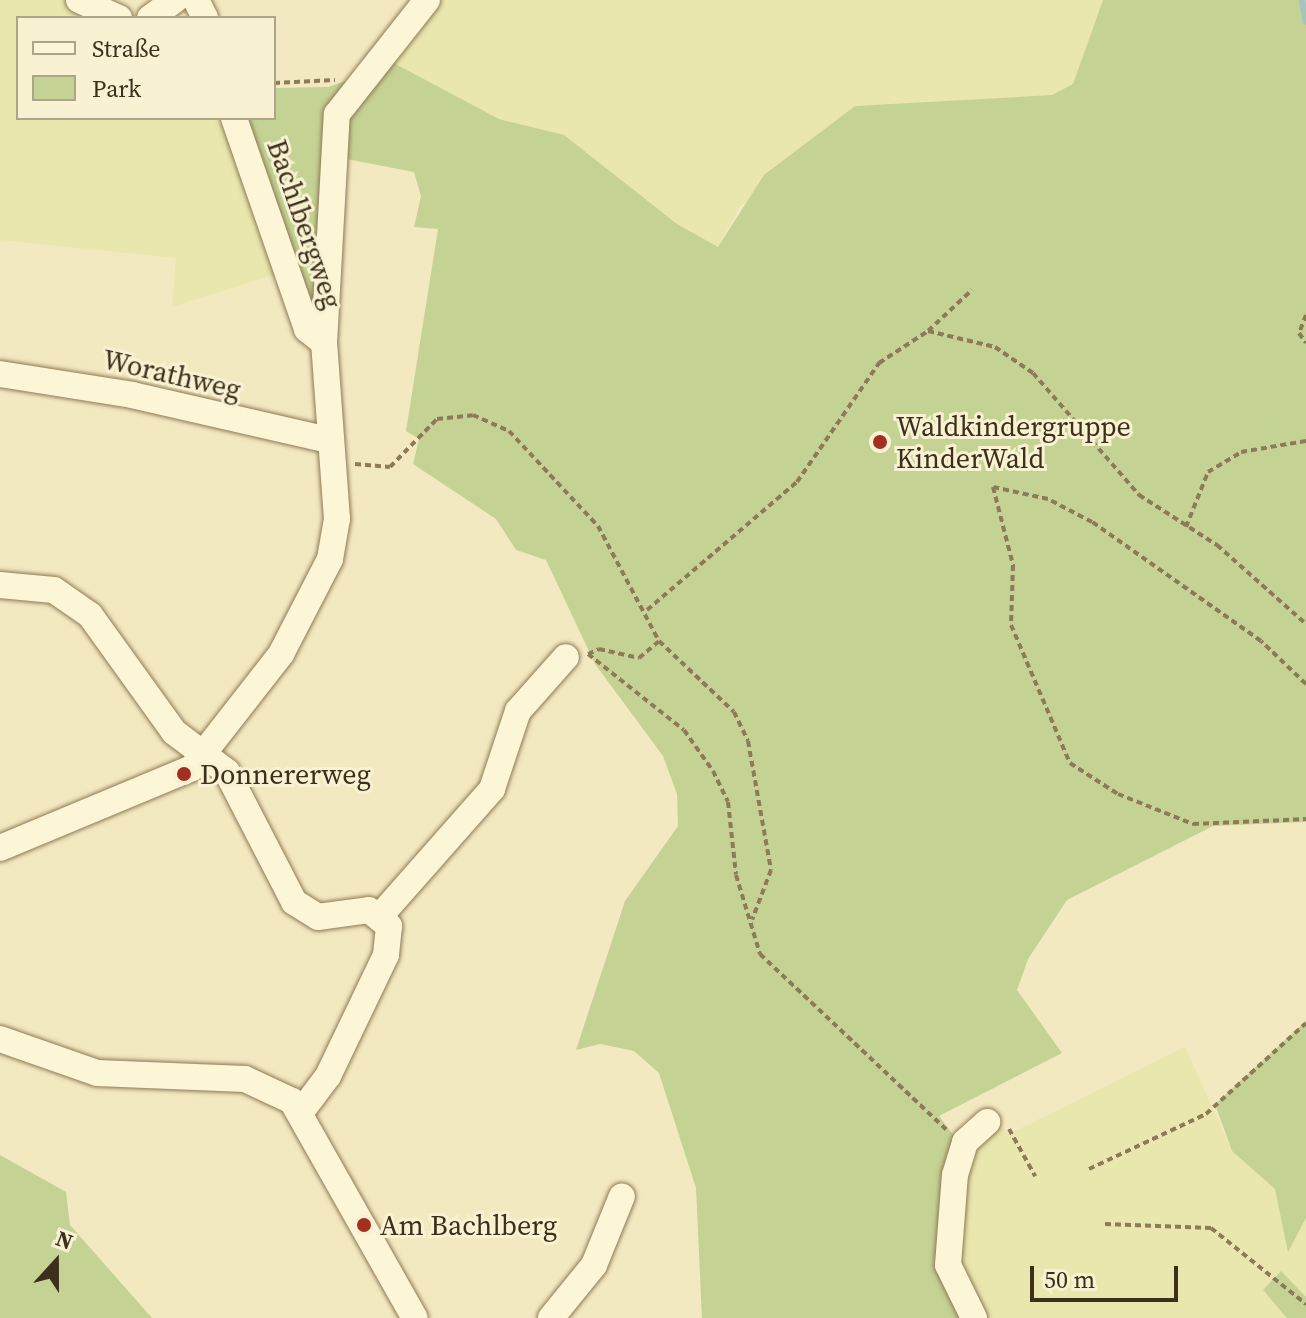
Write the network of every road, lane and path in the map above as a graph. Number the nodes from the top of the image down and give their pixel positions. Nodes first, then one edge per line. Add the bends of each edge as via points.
1 (79, 0) edge
2 (175, 0) edge
3 (427, 0) edge
4 (115, 16) edge
5 (153, 16) edge
6 (366, 71) junction
7 (276, 83) edge
8 (235, 120) edge
9 (972, 290) dead end
10 (1306, 315) edge
11 (928, 331) junction
12 (324, 343) junction
13 (1306, 343) edge
14 (0, 374) edge
15 (1306, 441) edge
16 (334, 451) junction
17 (1186, 527) junction
18 (0, 585) edge
19 (647, 610) junction
20 (1306, 624) edge
21 (659, 641) junction
22 (577, 656) junction
23 (1306, 684) edge
24 (204, 752) junction
25 (1306, 819) edge
26 (0, 848) edge
27 (381, 915) junction
28 (752, 920) junction
29 (1306, 1023) edge
30 (0, 1039) edge
31 (301, 1112) junction
32 (987, 1122) dead end
33 (1013, 1135) dead end
34 (960, 1155) junction
35 (1089, 1169) dead end
36 (1035, 1176) dead end
37 (622, 1196) dead end
38 (1105, 1224) dead end
39 (1306, 1304) edge
40 (415, 1318) edge
41 (551, 1318) edge
42 (974, 1318) edge

1 - 4 street
2 - 5 street
3 - 6 street via 406,36
6 - 7 path via 324,83
6 - 12 street via 335,125
8 - 12 street, Bachlbergweg via 307,329
9 - 11 path
10 - 13 path via 1299,333
11 - 17 path via 995,347 1033,373 1139,495
11 - 19 path via 879,363 797,482
12 - 16 street, Bachlbergweg
14 - 16 street, Worathweg via 132,395
15 - 17 path via 1241,452 1208,472
16 - 19 path via 390,467 429,426 451,414 499,424 598,526
16 - 24 street, Bachlbergweg via 337,529 324,577 281,654
17 - 20 path
18 - 24 street via 46,588 77,603 174,732
19 - 21 path
21 - 22 path via 639,658 599,649
21 - 28 path via 734,712 748,741 771,870
22 - 27 street via 518,711 492,789
22 - 28 path via 684,730 713,771 728,802 736,875
23 - 25 path via 1261,641 1092,522 1048,499 993,487 1013,565 1011,625 1070,763 1118,794 1193,824
24 - 26 street via 169,783
24 - 27 street via 227,772 294,902 318,917
27 - 31 street via 391,939 386,955 328,1076
28 - 34 path via 760,954 780,980 922,1102
29 - 35 path via 1206,1114
30 - 31 street via 97,1073 245,1079
31 - 40 street
32 - 34 street
33 - 36 path
34 - 42 street via 948,1265
37 - 41 street via 594,1265
38 - 39 path via 1211,1228

